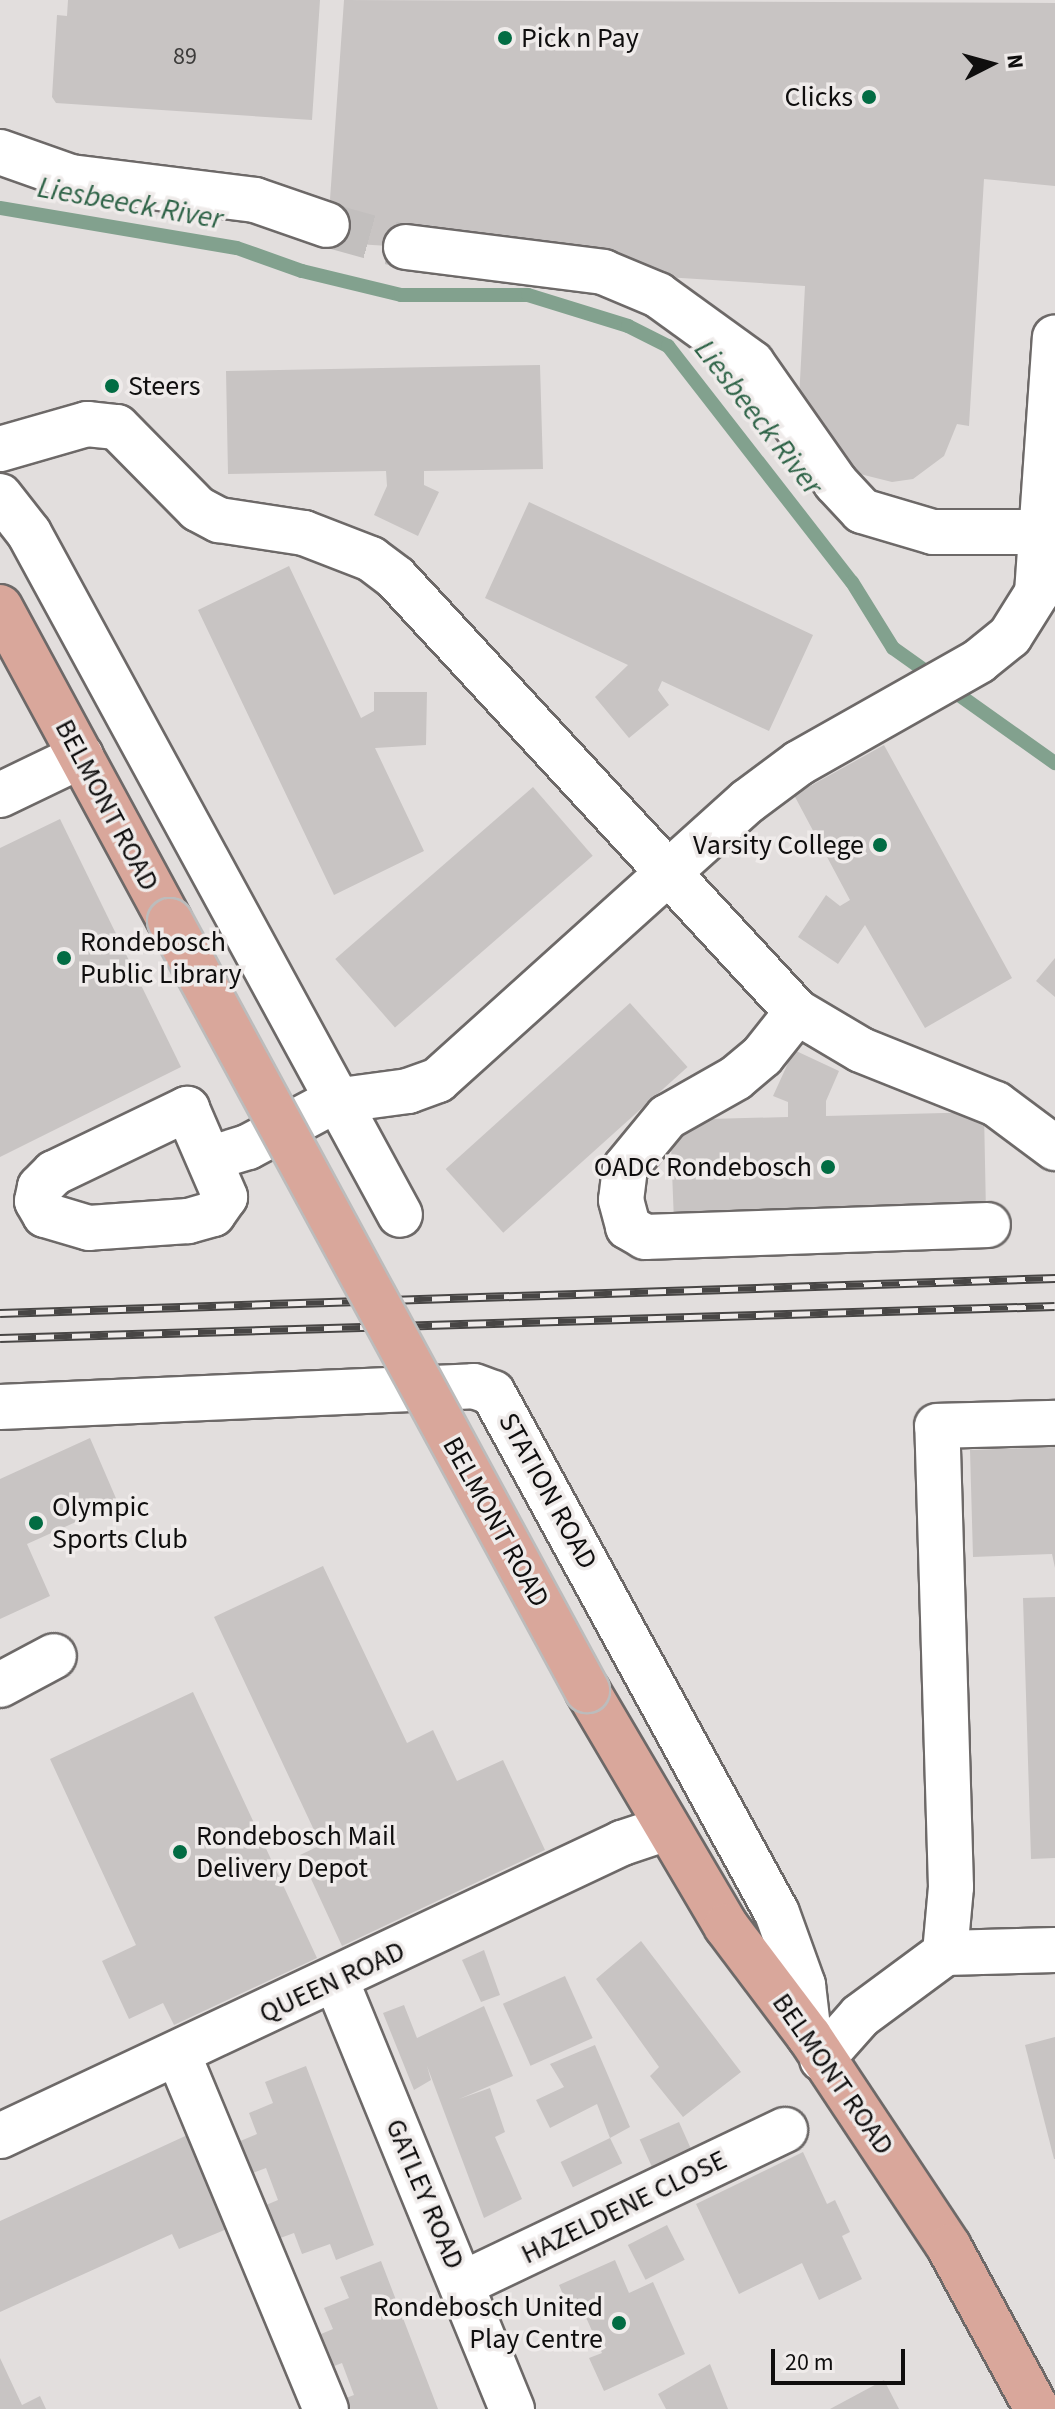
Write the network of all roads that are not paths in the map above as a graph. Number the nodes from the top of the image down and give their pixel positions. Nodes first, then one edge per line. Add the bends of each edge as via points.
1 (0, 152) edge
2 (327, 225) tunnel mouth
3 (406, 247) tunnel mouth
4 (1055, 338) edge
5 (0, 449) edge
6 (0, 496) edge
7 (1040, 532) junction
8 (0, 607) edge
9 (81, 756) junction
10 (0, 795) edge
11 (670, 873) junction
12 (797, 1012) junction
13 (334, 1101) junction
14 (1055, 1148) edge
15 (212, 1158) junction
16 (18, 1200) edge
17 (400, 1215) dead end
18 (988, 1225) dead end
19 (0, 1407) edge
20 (1055, 1423) edge
21 (54, 1656) dead end
22 (0, 1685) edge
23 (664, 1829) junction
24 (1055, 1950) edge
25 (945, 1953) junction
26 (336, 1980) junction
27 (816, 2047) junction
28 (178, 2054) junction
29 (785, 2130) dead end
30 (0, 2136) edge
31 (462, 2284) junction
32 (326, 2409) edge
33 (512, 2409) edge
34 (1037, 2409) edge

1 - 2 street via 71,177 255,200
3 - 7 street via 603,272 658,295 752,363 836,483 862,511 933,532
4 - 7 street
5 - 11 street via 87,424 117,427 198,509 219,520 304,533 371,559 396,578
6 - 13 street via 29,533
7 - 11 street via 1037,593 1010,636 979,661 799,763
8 - 9 main road, BELMONT ROAD
9 - 10 street
9 - 23 main road, BELMONT ROAD, bridge
11 - 12 street
11 - 13 street via 438,1080 408,1091
12 - 14 street via 861,1050 996,1104
12 - 18 street via 762,1056 736,1078 667,1117 625,1168 621,1200 628,1227 645,1237
13 - 15 street via 248,1147
13 - 17 street
15 - 16 street via 187,1109 69,1163
15 - 16 street via 225,1197 222,1207 188,1221 89,1228 45,1215
19 - 27 street, STATION ROAD via 474,1386 493,1393 777,1913 803,1985
20 - 25 street via 937,1426 951,1872
21 - 22 street
23 - 26 street, QUEEN ROAD via 622,1843
23 - 27 main road, BELMONT ROAD via 726,1926
24 - 25 street
25 - 27 street
26 - 28 street, QUEEN ROAD
26 - 31 street, GATLEY ROAD
27 - 34 main road, BELMONT ROAD via 949,2247
28 - 30 street, QUEEN ROAD
28 - 32 street
29 - 31 street, HAZELDENE CLOSE
31 - 33 street, GATLEY ROAD

